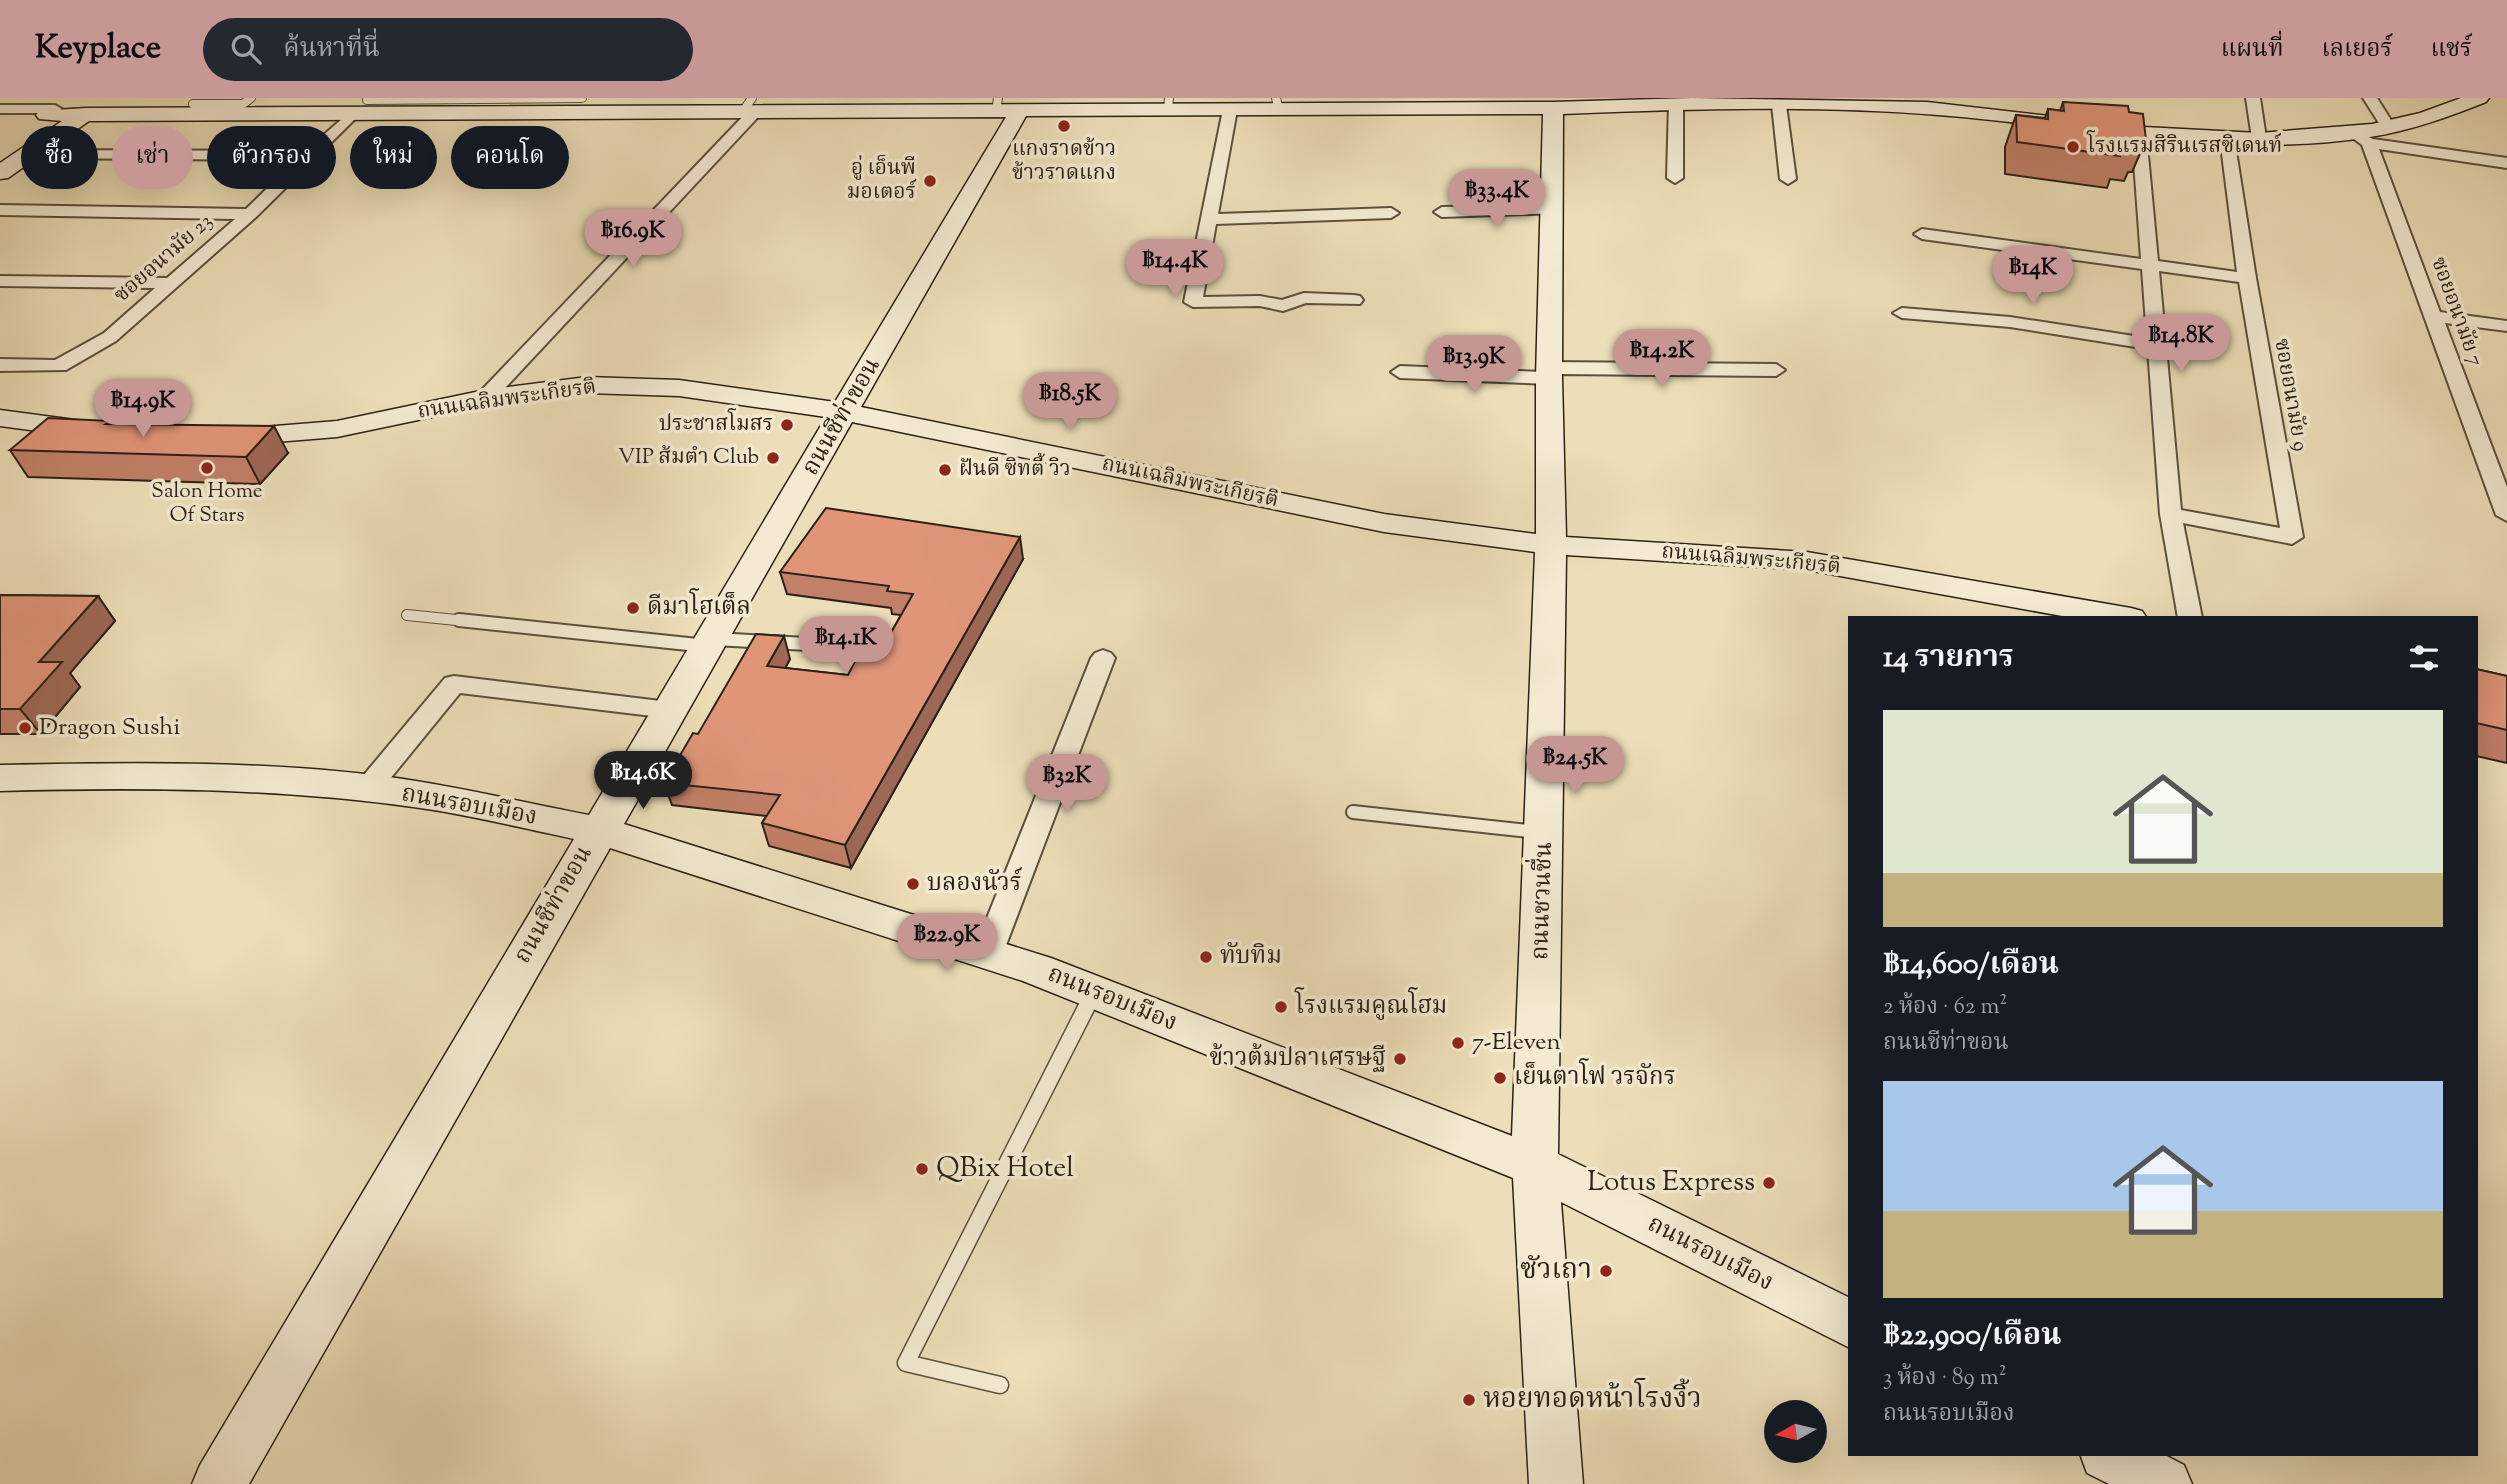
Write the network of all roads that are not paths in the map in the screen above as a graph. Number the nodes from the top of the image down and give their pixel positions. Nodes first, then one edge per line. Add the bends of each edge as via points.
1 (108, 98) edge
2 (200, 98) edge
3 (251, 98) edge
4 (582, 98) edge
5 (2253, 98) edge
6 (2370, 98) edge
7 (2479, 98) edge
8 (369, 99) edge
9 (440, 99) edge
10 (1686, 101) edge
11 (1427, 103) edge
12 (1550, 103) edge
13 (1169, 104) edge
14 (1278, 104) edge
15 (1360, 104) edge
16 (1779, 104) junction
17 (1004, 107) edge
18 (749, 108) edge
19 (0, 109) edge
20 (64, 109) edge
21 (185, 110) junction
22 (1230, 110) junction
23 (350, 116) junction
24 (32, 126) edge
25 (50, 126) edge
26 (2389, 128) junction
27 (336, 130) edge
28 (2139, 134) junction
29 (2227, 138) junction
30 (2259, 138) junction
31 (2361, 138) junction
32 (98, 154) edge
33 (207, 155) edge
34 (21, 158) edge
35 (2507, 163) edge
36 (0, 173) edge
37 (1675, 178) dead end
38 (1788, 179) dead end
39 (276, 189) edge
40 (0, 210) edge
41 (1552, 210) junction
42 (1442, 212) dead end
43 (250, 214) junction
44 (1391, 214) dead end
45 (1209, 219) junction
46 (1922, 233) dead end
47 (2150, 264) junction
48 (2247, 278) junction
49 (0, 281) edge
50 (171, 284) junction
51 (1354, 300) dead end
52 (1902, 313) dead end
53 (2433, 316) junction
54 (2507, 326) edge
55 (2158, 345) junction
56 (0, 365) edge
57 (1776, 370) dead end
58 (1400, 372) dead end
59 (1549, 373) junction
60 (485, 398) junction
61 (845, 412) junction
62 (0, 418) edge
63 (118, 432) edge
64 (206, 437) edge
65 (2171, 514) junction
66 (2507, 515) edge
67 (1551, 545) junction
68 (407, 615) dead end
69 (2120, 616) edge
70 (2190, 616) edge
71 (709, 642) junction
72 (842, 646) dead end
73 (1103, 658) dead end
74 (669, 710) junction
75 (0, 778) edge
76 (367, 789) junction
77 (1353, 811) dead end
78 (597, 830) junction
79 (1545, 833) junction
80 (988, 953) junction
81 (1094, 992) junction
82 (1538, 1167) junction
83 (1848, 1324) edge
84 (1000, 1385) dead end
85 (2110, 1456) edge
86 (219, 1484) edge
87 (1556, 1484) edge
88 (2165, 1484) edge

1 - 20 street
2 - 21 lane
3 - 21 lane via 243,104
4 - 9 lane
5 - 30 street
6 - 26 street
7 - 26 street via 2442,115
8 - 9 lane
8 - 23 lane
10 - 12 street
10 - 16 street
10 - 37 street
11 - 12 street
11 - 15 street
12 - 41 street, ถนนชวนชื่น
13 - 17 street
13 - 22 street
14 - 15 street
14 - 22 street
16 - 28 street via 1929,108
16 - 38 street
17 - 18 street
17 - 61 street, ถนนชีท่าขอน
18 - 23 street
18 - 60 street
19 - 20 street
20 - 21 street
20 - 24 street
20 - 25 street
21 - 23 street
22 - 45 street
23 - 27 street, ซอยอนามัย 23
26 - 31 street
28 - 29 street
28 - 47 street
29 - 30 street
29 - 48 street, ซอยอนามัย 9
30 - 31 street
31 - 35 street
31 - 53 street, ซอยอนามัย 7
32 - 33 street
34 - 36 street
39 - 43 street, ซอยอนามัย 23
40 - 43 street
41 - 42 street
41 - 59 street, ถนนชวนชื่น
43 - 50 street, ซอยอนามัย 23
44 - 45 street
45 - 51 street via 1193,302 1260,301 1283,306 1304,298
46 - 47 street
47 - 48 street
47 - 55 street
48 - 65 street, ซอยอนามัย 9 via 2292,537
49 - 50 street
50 - 56 street, ซอยอนามัย 23 via 110,337 59,366
52 - 55 street via 2010,322
53 - 54 street
53 - 66 street, ซอยอนามัย 7
55 - 65 street
57 - 59 street
58 - 59 street
59 - 67 street, ถนนชวนชื่น
60 - 61 street, ถนนเฉลิมพระเกียรติ via 587,385 666,387
60 - 64 street, ถนนเฉลิมพระเกียรติ via 337,429 242,439
61 - 67 street, ถนนเฉลิมพระเกียรติ via 1384,523
61 - 71 street, ถนนชีท่าขอน
62 - 63 street
65 - 70 street
67 - 69 street, ถนนเฉลิมพระเกียรติ via 1807,561
67 - 79 street, ถนนชวนชื่น
68 - 71 lane
71 - 72 lane
71 - 74 street, ถนนชีท่าขอน
73 - 80 street
74 - 76 street via 454,684
74 - 78 street, ถนนชีท่าขอน
75 - 76 street, ถนนรอบเมือง via 129,775
76 - 78 street, ถนนรอบเมือง via 415,794
77 - 79 lane
78 - 80 street, ถนนรอบเมือง
78 - 86 street, ถนนชีท่าขอน
79 - 82 street, ถนนชวนชื่น via 1534,1142
80 - 81 street, ถนนรอบเมือง
81 - 82 street, ถนนรอบเมือง
81 - 84 lane via 906,1363
82 - 83 street, ถนนรอบเมือง
82 - 87 street, ถนนชวนชื่น
85 - 88 street

